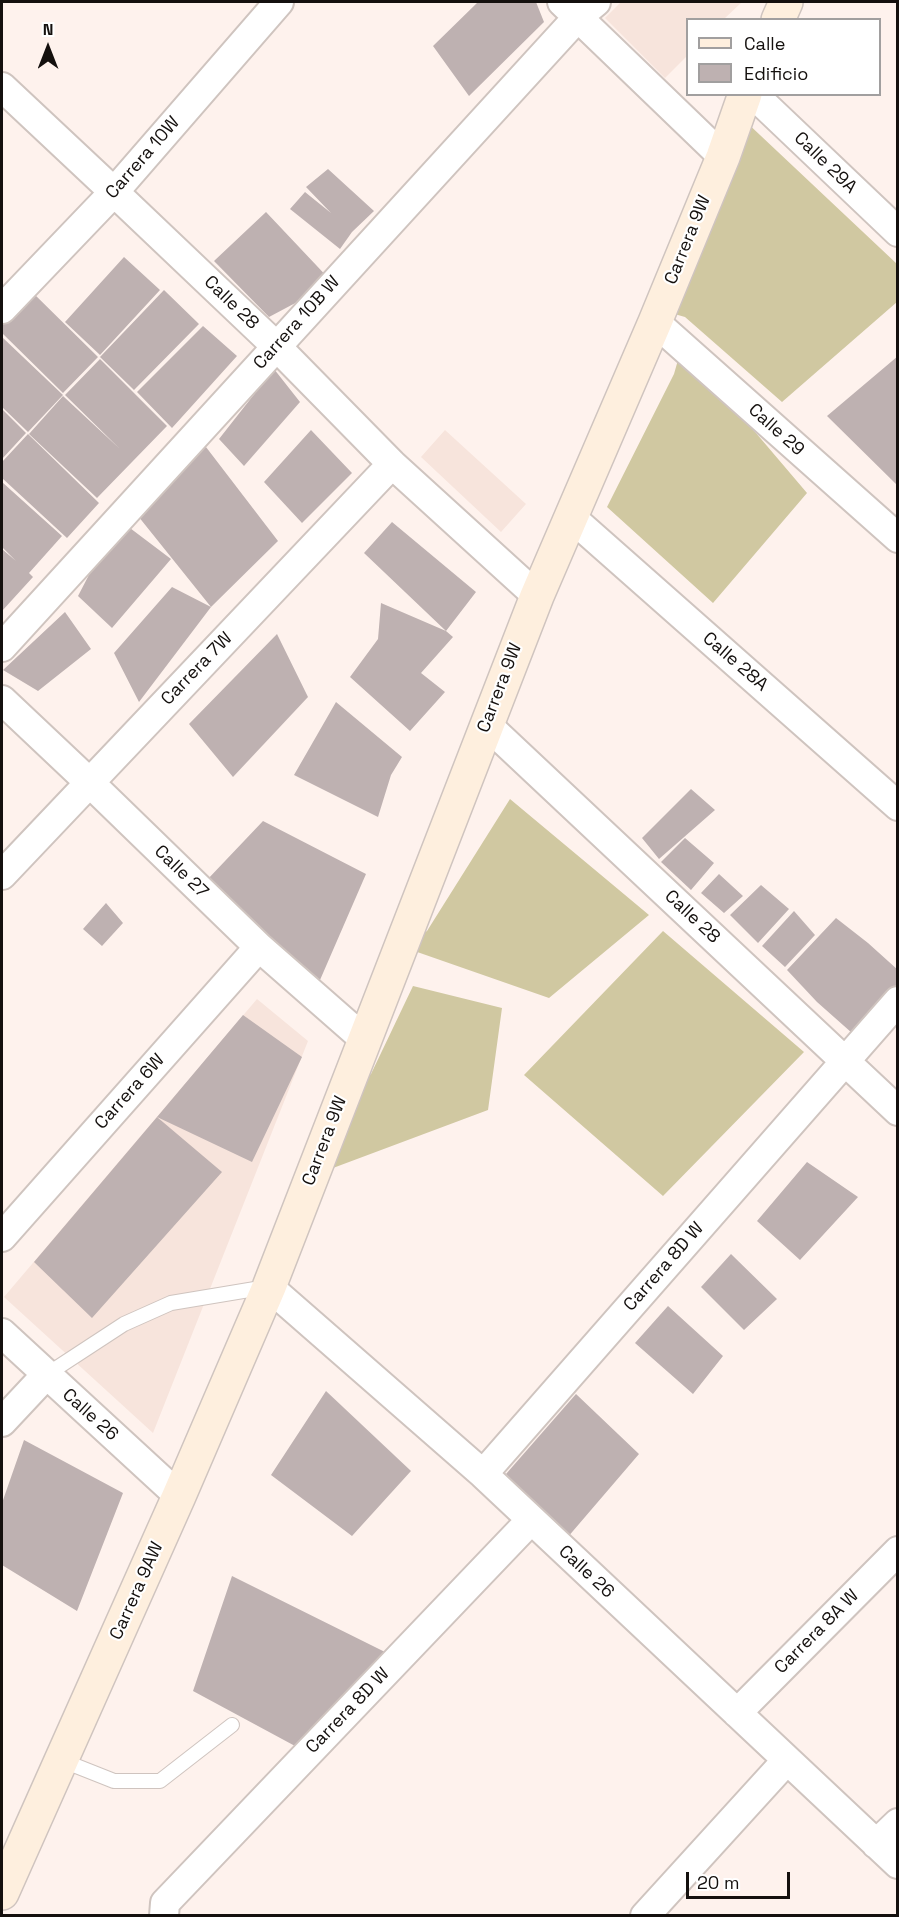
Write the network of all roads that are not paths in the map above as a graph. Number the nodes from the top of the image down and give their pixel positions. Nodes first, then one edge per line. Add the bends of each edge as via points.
1 (279, 2) edge
2 (786, 2) edge
3 (579, 7) edge
4 (779, 18) edge
5 (2, 87) edge
6 (744, 96) edge
7 (755, 96) edge
8 (723, 157) junction
9 (114, 192) junction
10 (897, 232) edge
11 (2, 309) edge
12 (655, 322) junction
13 (276, 346) junction
14 (392, 464) junction
15 (572, 518) junction
16 (897, 538) edge
17 (537, 596) junction
18 (2, 647) edge
19 (2, 700) edge
20 (486, 724) junction
21 (89, 782) junction
22 (897, 806) edge
23 (2, 875) edge
24 (259, 947) junction
25 (897, 1001) edge
26 (365, 1040) junction
27 (845, 1060) junction
28 (897, 1111) edge
29 (2, 1237) edge
30 (269, 1287) junction
31 (2, 1333) edge
32 (46, 1375) junction
33 (2, 1422) edge
34 (483, 1474) junction
35 (179, 1496) junction
36 (531, 1520) junction
37 (897, 1551) edge
38 (737, 1713) junction
39 (232, 1725) dead end
40 (61, 1760) junction
41 (787, 1760) junction
42 (897, 1823) edge
43 (876, 1845) junction
44 (897, 1864) edge
45 (2, 1893) edge
46 (164, 1909) edge
47 (645, 1916) edge

1 - 9 street, Carrera 10W
2 - 4 main road
3 - 8 street
3 - 13 street, Carrera 10B W
5 - 9 street, Calle 28
6 - 8 main road, Carrera 9W
7 - 10 street, Calle 29A
8 - 12 main road, Carrera 9W
9 - 11 street, Carrera 10W
9 - 13 street, Calle 28
12 - 15 main road, Carrera 9W
12 - 16 street, Calle 29
13 - 14 street, Calle 28
13 - 18 street, Carrera 10B W
14 - 17 street, Calle 28
14 - 21 street, Carrera 7W
15 - 17 main road, Carrera 9W
15 - 22 street, Calle 28A
17 - 20 main road, Carrera 9W
19 - 21 street, Calle 27
20 - 26 main road, Carrera 9W
20 - 27 street, Calle 28
21 - 23 street, Carrera 7W
21 - 24 street, Calle 27
24 - 26 street, Calle 27
24 - 29 street, Carrera 6W
25 - 27 street, Carrera 8D W
26 - 30 main road, Carrera 9W
27 - 28 street, Calle 28
27 - 34 street, Carrera 8D W
30 - 32 lane via 171,1303 124,1324
30 - 34 street, Calle 26
30 - 35 main road, Carrera 9AW
31 - 32 street, Calle 26
32 - 33 street
32 - 35 street, Calle 26
34 - 36 street, Calle 26
35 - 40 main road, Carrera 9AW
36 - 38 street, Calle 26
36 - 46 street, Carrera 8D W
37 - 38 street, Carrera 8A W
38 - 41 street, Calle 26
39 - 40 lane via 160,1781 114,1781
40 - 45 main road, Carrera 9AW
41 - 43 street, Calle 26
41 - 47 street
42 - 43 street
43 - 44 street, Calle 26

